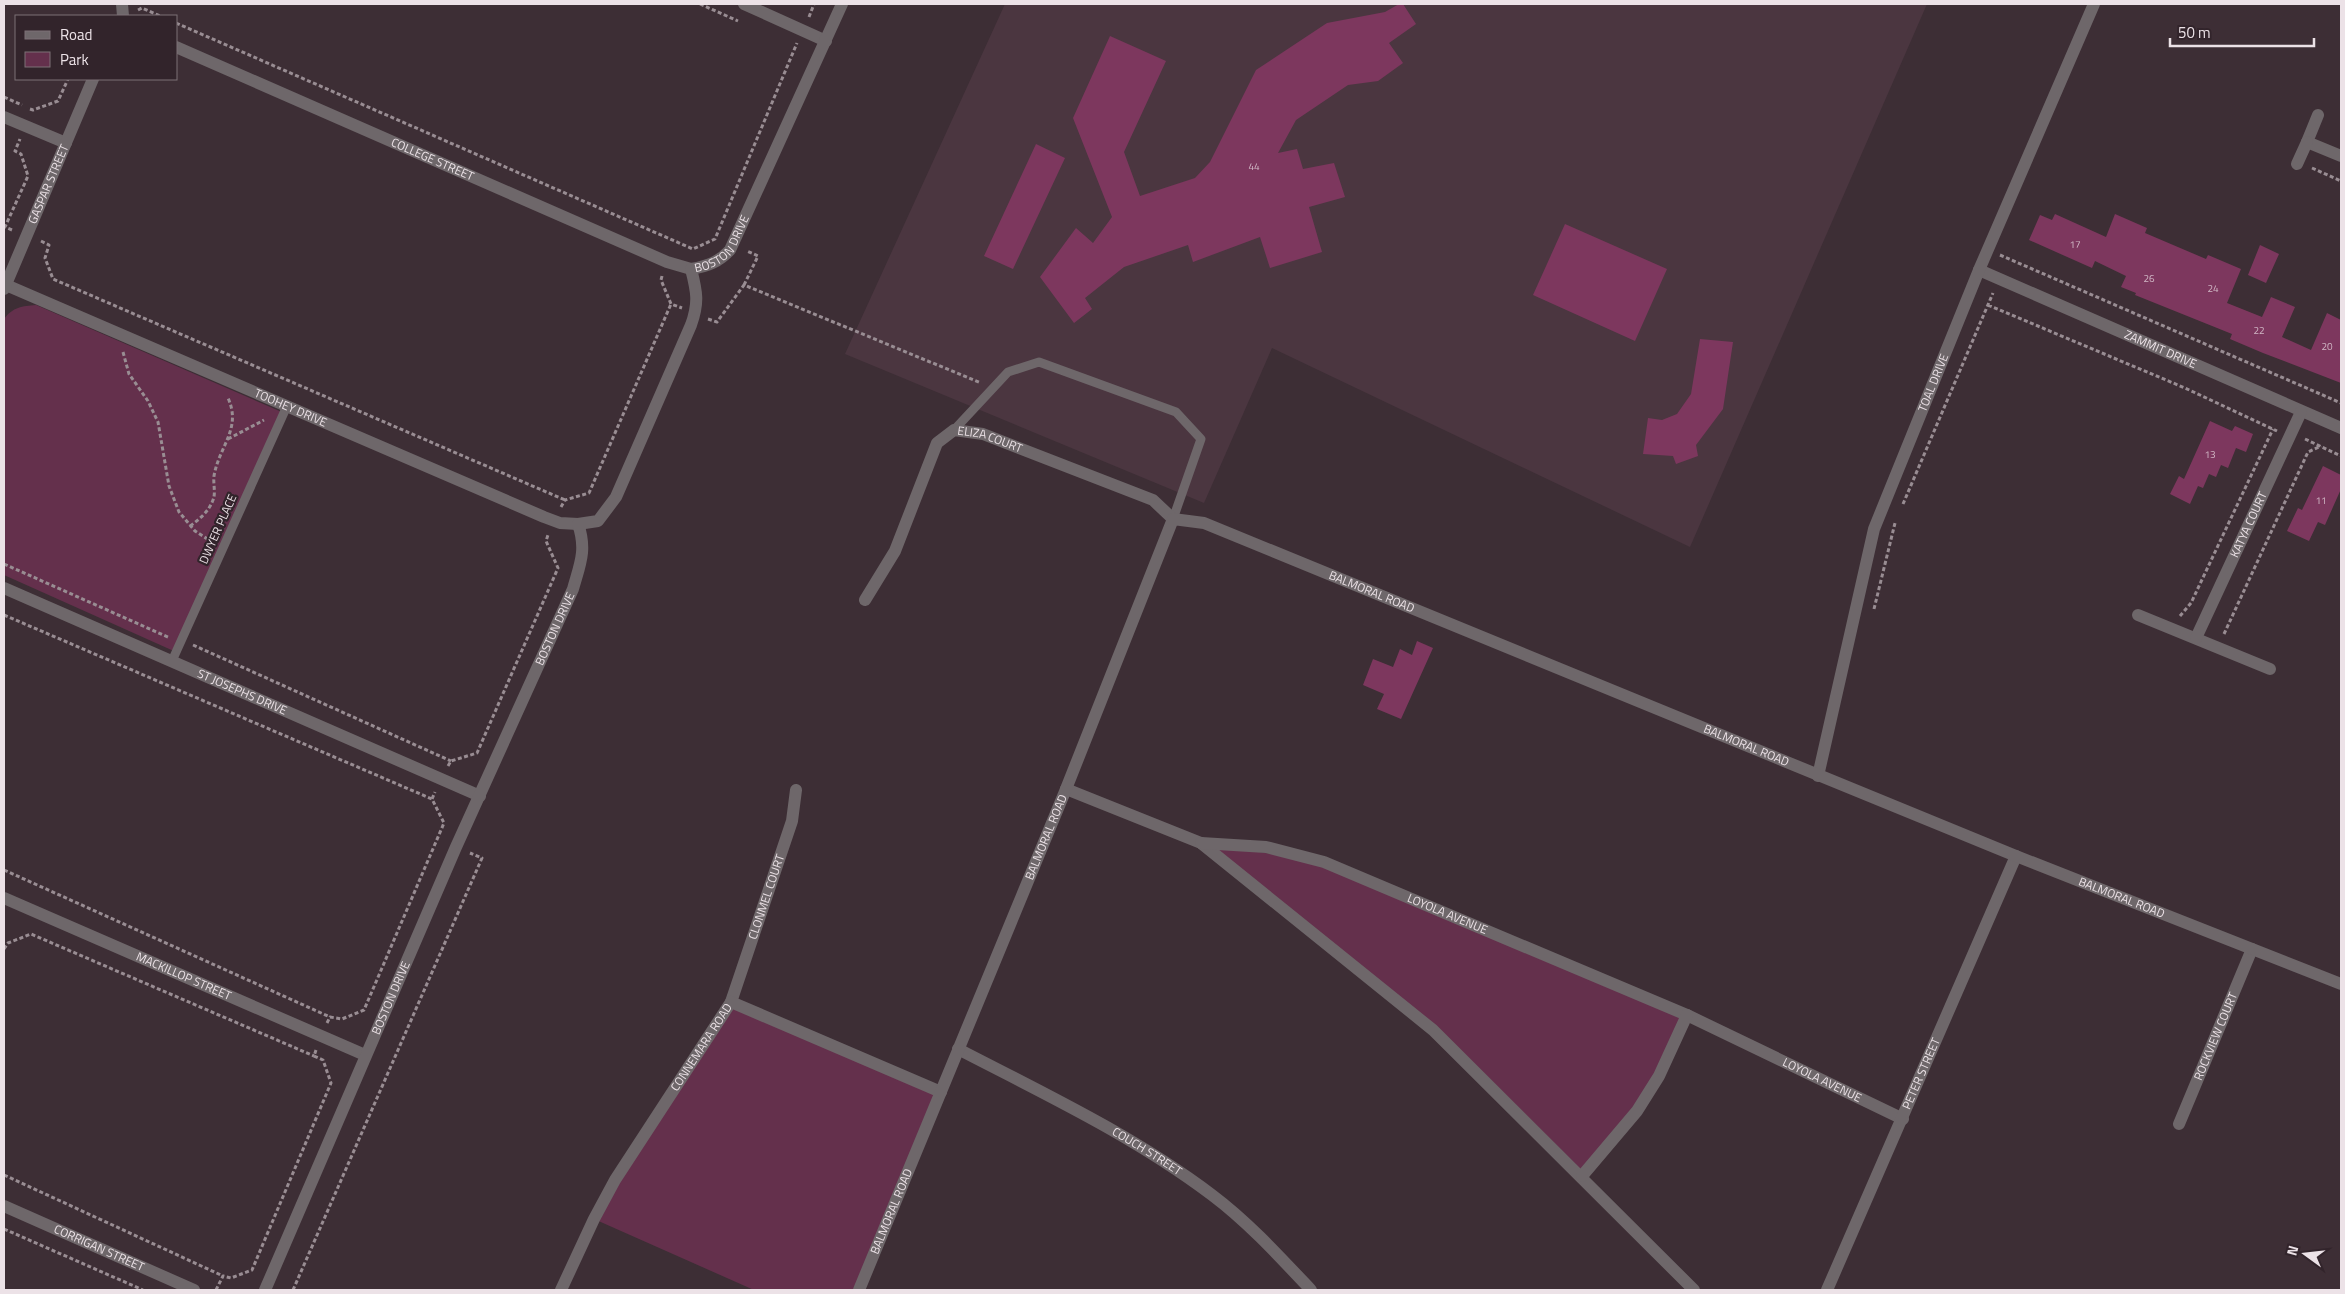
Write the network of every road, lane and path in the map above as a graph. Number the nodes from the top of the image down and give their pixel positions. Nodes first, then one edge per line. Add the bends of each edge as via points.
1 (122, 4) edge
2 (744, 4) edge
3 (814, 4) edge
4 (842, 4) edge
5 (2094, 4) edge
6 (128, 14) edge
7 (158, 15) edge
8 (178, 25) edge
9 (803, 30) junction
10 (826, 41) junction
11 (178, 48) edge
12 (68, 80) edge
13 (93, 80) edge
14 (4, 97) edge
15 (33, 110) junction
16 (2318, 115) dead end
17 (4, 117) edge
18 (26, 126) junction
19 (2307, 142) junction
20 (66, 143) junction
21 (2341, 156) edge
22 (2304, 166) joint
23 (2341, 181) edge
24 (5, 229) edge
25 (27, 235) junction
26 (676, 243) junction
27 (732, 245) junction
28 (1988, 250) junction
29 (668, 262) junction
30 (691, 269) junction
31 (1979, 270) junction
32 (744, 285) junction
33 (5, 287) edge
34 (671, 304) junction
35 (695, 313) junction
36 (126, 337) junction
37 (228, 381) junction
38 (993, 388) junction
39 (2341, 403) edge
40 (286, 408) junction
41 (2301, 412) junction
42 (2341, 428) edge
43 (2272, 429) junction
44 (954, 430) junction
45 (2290, 435) junction
46 (227, 439) junction
47 (2321, 446) junction
48 (2341, 456) edge
49 (565, 500) junction
50 (1173, 519) junction
51 (554, 521) junction
52 (578, 524) junction
53 (190, 526) junction
54 (222, 549) junction
55 (4, 564) edge
56 (4, 588) edge
57 (865, 600) dead end
58 (4, 615) edge
59 (2138, 615) dead end
60 (1872, 619) dead end
61 (2171, 628) junction
62 (2196, 638) junction
63 (181, 641) junction
64 (2218, 647) junction
65 (172, 661) junction
66 (2270, 669) dead end
67 (451, 761) junction
68 (1818, 776) junction
69 (441, 780) junction
70 (1066, 789) junction
71 (796, 790) dead end
72 (480, 796) junction
73 (432, 800) junction
74 (438, 838) junction
75 (1201, 843) junction
76 (456, 847) junction
77 (2016, 856) junction
78 (4, 870) edge
79 (4, 898) edge
80 (4, 949) edge
81 (2252, 949) junction
82 (2341, 984) edge
83 (731, 1002) junction
84 (1687, 1014) junction
85 (330, 1017) junction
86 (321, 1036) junction
87 (958, 1049) junction
88 (365, 1055) junction
89 (314, 1056) junction
90 (941, 1092) junction
91 (1903, 1119) junction
92 (2179, 1124) dead end
93 (4, 1175) edge
94 (1582, 1176) junction
95 (4, 1206) edge
96 (4, 1229) edge
97 (223, 1276) junction
98 (144, 1290) edge
99 (194, 1290) edge
100 (216, 1290) edge
101 (265, 1290) edge
102 (292, 1290) edge
103 (561, 1290) edge
104 (859, 1290) edge
105 (1310, 1290) edge
106 (1694, 1290) edge
107 (1827, 1290) edge

1 - 6 street
2 - 9 street
3 - 9 path
4 - 10 street, BOSTON DRIVE
5 - 28 street, TOAL DRIVE
6 - 7 path via 142,8
8 - 26 path
9 - 10 street
9 - 26 path via 715,240 693,249
10 - 27 street, BOSTON DRIVE
11 - 29 street, COLLEGE STREET
12 - 15 path via 58,101
13 - 20 street, GASPAR STREET
14 - 15 path
15 - 18 path
16 - 19 street
17 - 18 street
18 - 20 street
18 - 24 path via 15,151 21,154 28,176
19 - 21 street
19 - 22 street
20 - 25 street, GASPAR STREET
22 - 23 path
24 - 25 path
25 - 33 street, GASPAR STREET
25 - 49 path via 48,245 45,258 53,279
26 - 29 path
27 - 30 street, BOSTON DRIVE via 722,259
27 - 32 path via 758,256
28 - 31 street, TOAL DRIVE
28 - 39 path
29 - 30 street, COLLEGE STREET
29 - 34 path via 661,280
30 - 35 street, BOSTON DRIVE via 696,290
31 - 41 street, ZAMMIT DRIVE
31 - 68 street, TOAL DRIVE via 1874,529
32 - 35 path via 717,322
32 - 38 path
33 - 36 street, TOOHEY DRIVE
34 - 35 path
34 - 49 path via 589,493
35 - 52 street, BOSTON DRIVE via 616,497 598,521
36 - 37 street, TOOHEY DRIVE
36 - 53 path via 123,351 129,374 158,422 169,486 179,512
37 - 40 street, TOOHEY DRIVE
37 - 46 path via 225,392 234,412
38 - 44 lane
38 - 50 lane via 1008,372 1038,362 1176,412 1201,439
40 - 46 path
40 - 51 street, TOOHEY DRIVE
40 - 54 lane, DWYER PLACE
41 - 42 street, ZAMMIT DRIVE
41 - 45 street, KATYA COURT
43 - 45 path
43 - 60 path via 2185,388 1988,305 1895,523
43 - 61 path via 2190,603
44 - 50 street, ELIZA COURT via 983,434 1153,500
44 - 57 street, ELIZA COURT via 936,443 895,550
45 - 47 path
45 - 62 street, KATYA COURT
46 - 53 path via 214,477 214,499 203,516
47 - 48 path
47 - 64 path via 2308,452
49 - 51 path
50 - 68 street, BALMORAL ROAD via 1204,523
50 - 70 street, BALMORAL ROAD
51 - 52 street, TOOHEY DRIVE
51 - 67 path via 546,541 558,568 477,753
52 - 72 street, BOSTON DRIVE via 584,540 582,561 573,589
53 - 54 path
54 - 63 lane, DWYER PLACE
55 - 63 path
56 - 65 street, ST JOSEPHS DRIVE
58 - 73 path
59 - 61 street
61 - 62 street
62 - 64 street
63 - 65 lane, DWYER PLACE
63 - 67 path
64 - 66 street
65 - 69 street, ST JOSEPHS DRIVE
67 - 69 path
68 - 77 street, BALMORAL ROAD
69 - 72 street, ST JOSEPHS DRIVE
69 - 73 path
70 - 75 street, LOYOLA AVENUE
70 - 87 street, BALMORAL ROAD
71 - 83 street, CLONMEL COURT via 792,821
72 - 76 street, BOSTON DRIVE
73 - 74 path via 444,823
74 - 76 path
74 - 85 path via 364,1010 342,1020
75 - 84 street, LOYOLA AVENUE via 1266,847 1324,862
75 - 94 street, LOYOLA AVENUE via 1433,1030
76 - 88 street, BOSTON DRIVE
76 - 102 path via 482,858
77 - 81 street, BALMORAL ROAD
77 - 91 street, PETER STREET
78 - 85 path
79 - 86 street, MACKILLOP STREET
80 - 89 path via 8,943 31,934
81 - 82 street, BALMORAL ROAD
81 - 92 street, ROCKVIEW COURT
83 - 90 street, CONNEMARA ROAD
83 - 103 street, CONNEMARA ROAD via 615,1180
84 - 91 street, LOYOLA AVENUE
84 - 94 street via 1659,1076 1637,1112
85 - 86 path
86 - 88 street, MACKILLOP STREET
86 - 89 path
87 - 90 street, BALMORAL ROAD
87 - 105 street, COUCH STREET via 1086,1115 1174,1168 1214,1196
88 - 101 street, BOSTON DRIVE
89 - 97 path via 323,1060 331,1083 252,1270 231,1278
90 - 104 street, BALMORAL ROAD
91 - 107 street, PETER STREET
93 - 97 path
94 - 106 street, LOYOLA AVENUE
95 - 99 street, CORRIGAN STREET
96 - 98 path
97 - 100 path

